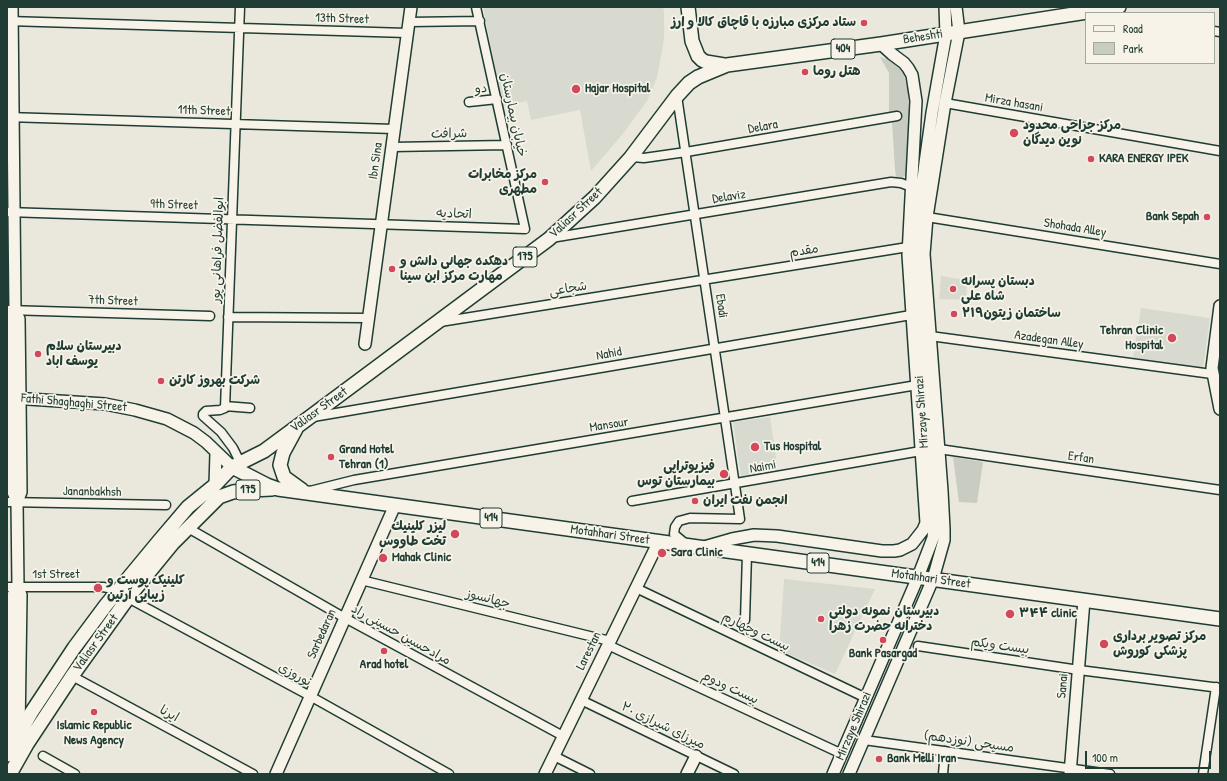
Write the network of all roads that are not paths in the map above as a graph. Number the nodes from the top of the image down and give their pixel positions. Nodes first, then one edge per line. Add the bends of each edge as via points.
1 (12, 7) edge
2 (240, 7) edge
3 (411, 7) edge
4 (476, 7) edge
5 (688, 7) edge
6 (945, 7) edge
7 (956, 7) edge
8 (1119, 7) edge
9 (1085, 12) edge
10 (1087, 12) edge
11 (10, 21) edge
12 (480, 21) junction
13 (409, 22) junction
14 (239, 28) junction
15 (952, 33) junction
16 (407, 34) junction
17 (881, 44) junction
18 (727, 65) junction
19 (677, 96) junction
20 (497, 99) junction
21 (469, 102) dead end
22 (945, 103) junction
23 (897, 116) dead end
24 (10, 117) edge
25 (235, 124) junction
26 (394, 129) junction
27 (507, 145) junction
28 (392, 147) junction
29 (1220, 151) edge
30 (686, 152) junction
31 (631, 157) junction
32 (912, 189) junction
33 (10, 212) edge
34 (695, 214) junction
35 (927, 217) junction
36 (232, 219) junction
37 (381, 223) junction
38 (525, 229) joint
39 (549, 239) junction
40 (908, 247) junction
41 (1220, 264) edge
42 (705, 280) junction
43 (1220, 306) edge
44 (11, 310) edge
45 (911, 315) junction
46 (210, 316) dead end
47 (228, 317) junction
48 (368, 318) junction
49 (436, 323) junction
50 (930, 336) junction
51 (365, 344) dead end
52 (715, 348) junction
53 (1212, 374) junction
54 (917, 385) junction
55 (13, 398) edge
56 (225, 406) junction
57 (250, 408) dead end
58 (1220, 409) edge
59 (310, 417) junction
60 (725, 418) junction
61 (298, 426) junction
62 (939, 449) junction
63 (921, 451) junction
64 (216, 453) junction
65 (238, 467) junction
66 (735, 484) junction
67 (215, 485) junction
68 (278, 489) junction
69 (1220, 490) edge
70 (305, 492) junction
71 (632, 501) dead end
72 (12, 502) edge
73 (166, 505) dead end
74 (395, 505) junction
75 (188, 528) junction
76 (659, 541) junction
77 (688, 545) junction
78 (703, 547) junction
79 (747, 554) junction
80 (918, 577) junction
81 (933, 579) junction
82 (361, 580) junction
83 (12, 587) edge
84 (636, 588) junction
85 (123, 594) junction
86 (1084, 600) junction
87 (345, 618) junction
88 (1220, 619) edge
89 (745, 620) dead end
90 (609, 643) junction
91 (918, 646) dead end
92 (1079, 670) junction
93 (72, 676) junction
94 (10, 678) edge
95 (1218, 688) edge
96 (310, 696) junction
97 (866, 698) junction
98 (581, 700) junction
99 (36, 707) junction
100 (20, 709) junction
101 (20, 732) junction
102 (563, 736) junction
103 (864, 740) junction
104 (27, 744) junction
105 (7, 749) edge
106 (946, 751) junction
107 (842, 754) junction
108 (7, 755) edge
109 (43, 756) dead end
110 (554, 756) junction
111 (696, 756) junction
112 (1070, 771) edge
113 (10, 774) edge
114 (75, 774) edge
115 (253, 774) edge
116 (276, 774) edge
117 (449, 774) edge
118 (545, 774) edge
119 (590, 774) edge
120 (687, 774) edge
121 (734, 774) edge
122 (833, 774) edge
123 (849, 774) edge
124 (943, 774) edge
125 (1110, 774) edge
126 (1203, 774) edge

1 - 11 main road
2 - 14 street, ابوالفضل فراهانی پور
3 - 13 main road, Ibn Sina
4 - 12 street, خیابان بیمارستان
5 - 18 main road via 693,45 698,56 706,62
6 - 15 main road
7 - 15 main road
8 - 10 main road, Beheshti / 404
9 - 15 main road, Beheshti / 404
11 - 14 street, 13th Street
11 - 24 main road
12 - 13 street
12 - 20 street, خیابان بیمارستان
13 - 16 main road, Ibn Sina
14 - 16 street, 13th Street
14 - 25 street, ابوالفضل فراهانی پور
15 - 17 main road, Beheshti / 404
15 - 22 main road, Mirzaye Shirazi
15 - 80 main road, Mirzaye Shirazi via 932,113 916,255 934,504 933,538
16 - 26 main road, Ibn Sina
17 - 18 main road, Beheshti / 404
17 - 32 main road, Mirzaye Shirazi via 904,63 912,75 914,84 916,112
18 - 19 main road, Valiasr Street / 175 via 698,77
19 - 30 street, Ebadi
19 - 31 main road, Valiasr Street / 175
20 - 21 street, دو
20 - 27 street, خیابان بیمارستان
22 - 29 street, Mirza hasani
22 - 35 main road, Mirzaye Shirazi
23 - 30 street, Delara
24 - 25 street, 11th Street
24 - 33 main road
25 - 26 street, 11th Street
25 - 36 street, ابوالفضل فراهانی پور
26 - 28 main road, Ibn Sina
27 - 28 street, شرافت
27 - 38 street, خیابان بیمارستان
28 - 37 main road, Ibn Sina
30 - 31 street, Delara via 644,158
30 - 34 street, Ebadi
31 - 39 main road, Valiasr Street / 175 via 595,197
32 - 34 street, Delaviz via 901,183 891,182
32 - 40 main road, Mirzaye Shirazi
33 - 36 street, 9th Street
33 - 44 main road
34 - 39 street, Delaviz
34 - 42 street, Ebadi
35 - 41 street, Shohada Alley
35 - 50 main road, Mirzaye Shirazi via 924,254
36 - 37 street, 9th Street
36 - 47 street, ابوالفضل فراهانی پور
37 - 38 street, اتحادیه
37 - 48 main road, Ibn Sina
39 - 49 main road, Valiasr Street / 175
40 - 42 street, مقدم
40 - 45 main road, Mirzaye Shirazi
42 - 49 street, شجاعی
42 - 52 street, Ebadi
43 - 53 main road
44 - 46 street, 7th Street
44 - 55 main road via 19,319
45 - 52 street, Nahid
45 - 54 main road, Mirzaye Shirazi
47 - 48 street
47 - 56 street, ابوالفضل فراهانی پور
48 - 51 main road, Ibn Sina
49 - 59 main road, Valiasr Street / 175
50 - 53 street, Azadegan Alley
50 - 62 main road, Mirzaye Shirazi
52 - 59 street, Nahid
52 - 60 street, Ebadi
53 - 58 main road
54 - 60 street, Mansour
54 - 63 main road, Mirzaye Shirazi
55 - 64 main road, Fathi Shaghaghi Street via 105,404 135,410 177,423 199,437
55 - 72 main road via 21,492
56 - 57 street
56 - 65 street via 220,410 206,411 203,416 221,432 233,448
59 - 61 main road, Valiasr Street / 175
60 - 66 street, Ebadi
60 - 70 street, Mansour via 354,480
61 - 65 main road, Valiasr Street / 175
61 - 70 main road via 283,453 280,465 284,477
62 - 69 street, Erfan
62 - 81 main road, Mirzaye Shirazi via 944,540
63 - 66 street, Naimi
63 - 78 main road, Mirzaye Shirazi via 926,523 915,541 900,550 882,551 754,535
64 - 65 main road, Fathi Shaghaghi Street
64 - 67 main road
65 - 67 main road, Valiasr Street / 175
65 - 68 main road, Motahhari Street / 414 via 267,486
66 - 71 street, Naimi
66 - 77 street, Ebadi via 740,519 690,518 679,521 674,534
67 - 85 main road, Valiasr Street / 175 via 188,507 159,541
68 - 70 main road, Motahhari Street / 414
68 - 75 main road, Valiasr Street / 175 via 246,490 225,494 216,499
70 - 74 main road, Motahhari Street / 414
72 - 73 street, Jananbakhsh
72 - 83 main road
74 - 76 main road, Motahhari Street / 414
74 - 82 main road, Sarbedaran
75 - 85 main road, Valiasr Street / 175
75 - 87 street, مرادحسین حسینی راد
76 - 77 main road, Motahhari Street / 414
76 - 84 main road, Larestan
77 - 78 main road, Motahhari Street / 414
78 - 79 main road, Motahhari Street / 414
79 - 80 main road, Motahhari Street / 414
79 - 89 street
80 - 81 main road, Motahhari Street / 414
80 - 97 main road, Mirzaye Shirazi
81 - 86 main road, Motahhari Street / 414
81 - 103 main road, Mirzaye Shirazi
82 - 87 main road, Sarbedaran
82 - 90 street, جهانسوز
83 - 85 street, 1st Street via 103,587
83 - 94 main road
83 - 100 main road via 21,595
84 - 90 main road, Larestan
84 - 97 street, بیست وچهارم
85 - 93 main road, Valiasr Street / 175
85 - 96 street, نوروزی
85 - 99 main road, Valiasr Street / 175 via 74,648
86 - 88 main road, Motahhari Street / 414
86 - 92 main road, Sanai
87 - 96 main road, Sarbedaran
87 - 102 street, مرادحسین حسینی راد
90 - 98 main road, Larestan
90 - 107 street, بیست ودوم
91 - 92 street, بیست ویکم
92 - 95 street, بیست ویکم
92 - 112 main road, Sanai
93 - 104 main road, Valiasr Street / 175
93 - 115 street, ايرنا
94 - 105 main road via 12,722
95 - 126 street
96 - 116 main road, Sarbedaran
96 - 117 street, نوروزی
97 - 107 main road, Mirzaye Shirazi
98 - 102 main road, Larestan
98 - 111 street, میرزای شیرازی ۲۰
99 - 100 main road via 28,713
99 - 101 main road, Valiasr Street / 175
100 - 101 main road
101 - 104 main road via 21,739
101 - 108 main road, Valiasr Street / 175
102 - 110 main road, Larestan
103 - 106 street, مسیحی (نوزدهم)
103 - 123 main road, Mirzaye Shirazi
104 - 113 main road, Valiasr Street / 175
106 - 112 street, مسیحی (نوزدهم)
106 - 124 street
107 - 122 main road, Mirzaye Shirazi
109 - 114 street
110 - 118 main road, Larestan
110 - 119 street
111 - 120 main road
111 - 121 street, میرزای شیرازی ۲۰
112 - 125 street

